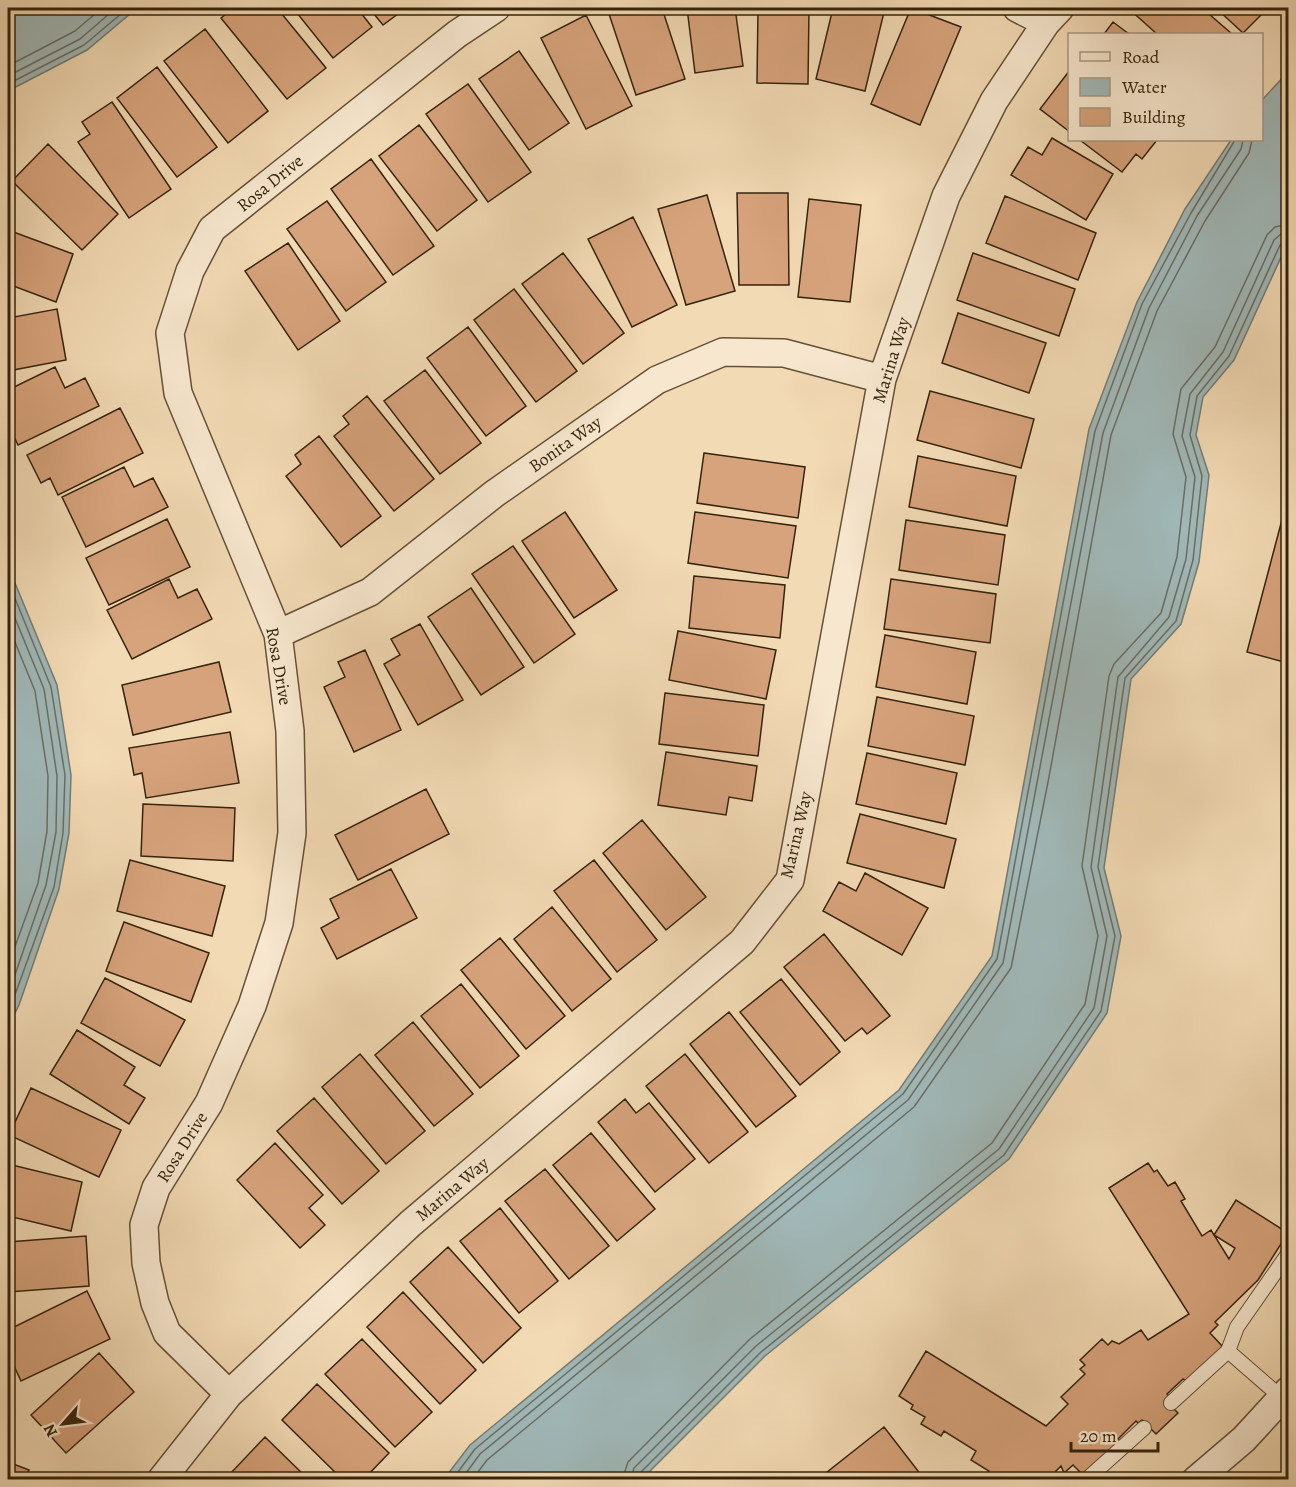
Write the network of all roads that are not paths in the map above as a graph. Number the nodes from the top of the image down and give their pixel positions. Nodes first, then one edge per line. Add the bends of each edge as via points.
1 (496, 8) edge
2 (1017, 8) edge
3 (1053, 15) edge
4 (882, 379) junction
5 (278, 634) junction
6 (1288, 1254) edge
7 (1228, 1351) junction
8 (229, 1394) junction
9 (1285, 1395) edge
10 (1171, 1403) dead end
11 (1144, 1428) dead end
12 (1092, 1478) edge
13 (161, 1479) edge
14 (1196, 1479) edge

1 - 5 street, Rosa Drive via 457,34 212,229 190,272 170,333 178,393
2 - 3 street
3 - 4 street, Marina Way via 994,101 946,196
4 - 5 street, Bonita Way via 784,352 723,352 701,361 657,380 494,494 370,592
4 - 8 street, Marina Way via 790,880 742,942 410,1224
5 - 8 street, Rosa Drive via 290,731 292,833 279,922 252,1006 209,1103 156,1188 144,1226 146,1263 167,1333
6 - 7 lane via 1237,1327
7 - 9 lane
7 - 10 lane
8 - 13 street, Marina Way
9 - 14 street via 1244,1439
11 - 12 lane

